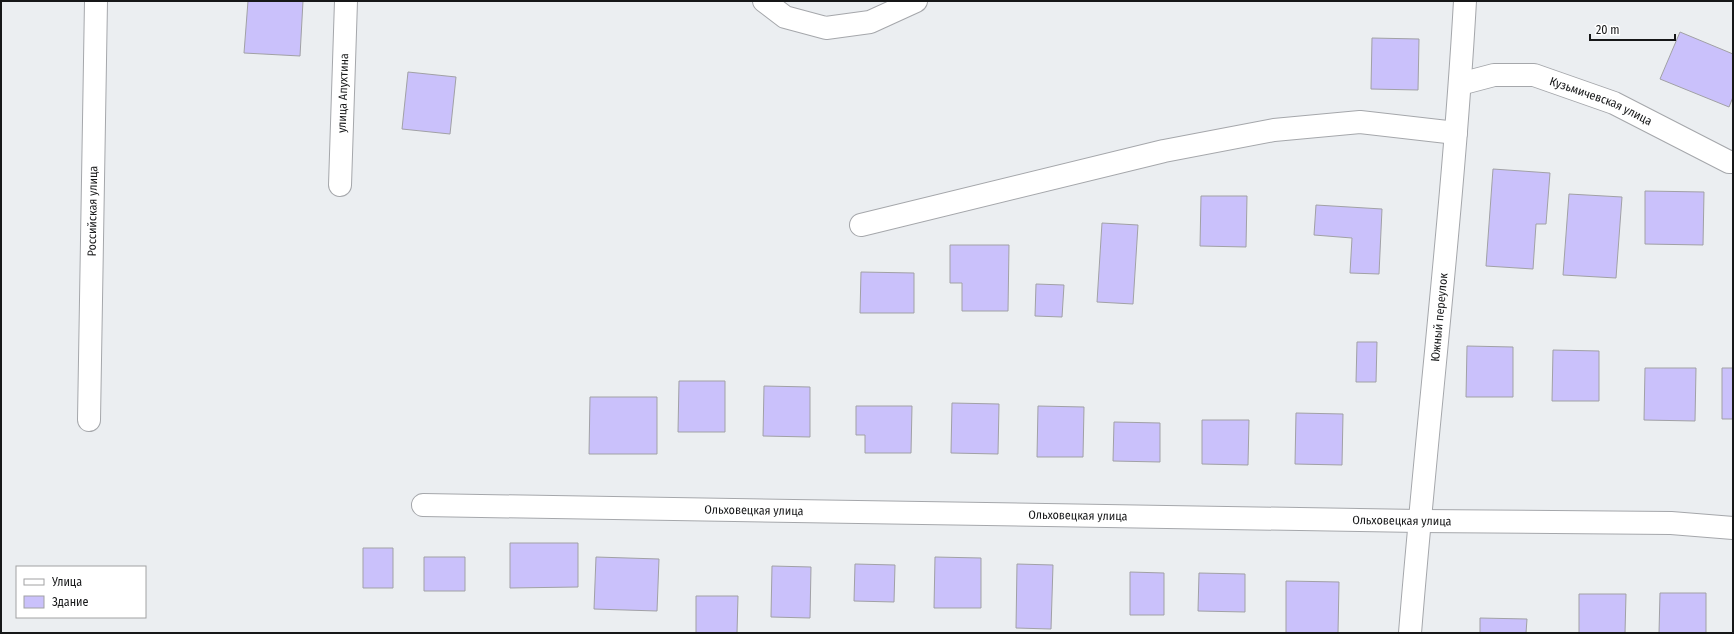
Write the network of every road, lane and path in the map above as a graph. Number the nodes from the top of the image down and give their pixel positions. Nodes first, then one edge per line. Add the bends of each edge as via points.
1 (96, 1) edge
2 (346, 1) edge
3 (764, 1) edge
4 (916, 1) edge
5 (1465, 1) edge
6 (1460, 84) junction
7 (1456, 132) junction
8 (1733, 162) edge
9 (340, 185) dead end
10 (861, 225) dead end
11 (90, 420) dead end
12 (423, 505) dead end
13 (1419, 521) junction
14 (1733, 528) edge
15 (1410, 633) edge

1 - 11 street, Российская улица
2 - 9 street, улица Апухтина
3 - 4 street via 785,17 826,28 870,22
5 - 6 street, Южный переулок
6 - 7 street, Южный переулок
6 - 8 street, Кузьмичевская улица via 1494,75 1534,75 1614,103
7 - 10 street via 1360,122 1274,130 1164,151
7 - 13 street, Южный переулок
12 - 13 street, Ольховецкая улица
13 - 14 street, Ольховецкая улица via 1671,523
13 - 15 street, Южный переулок

